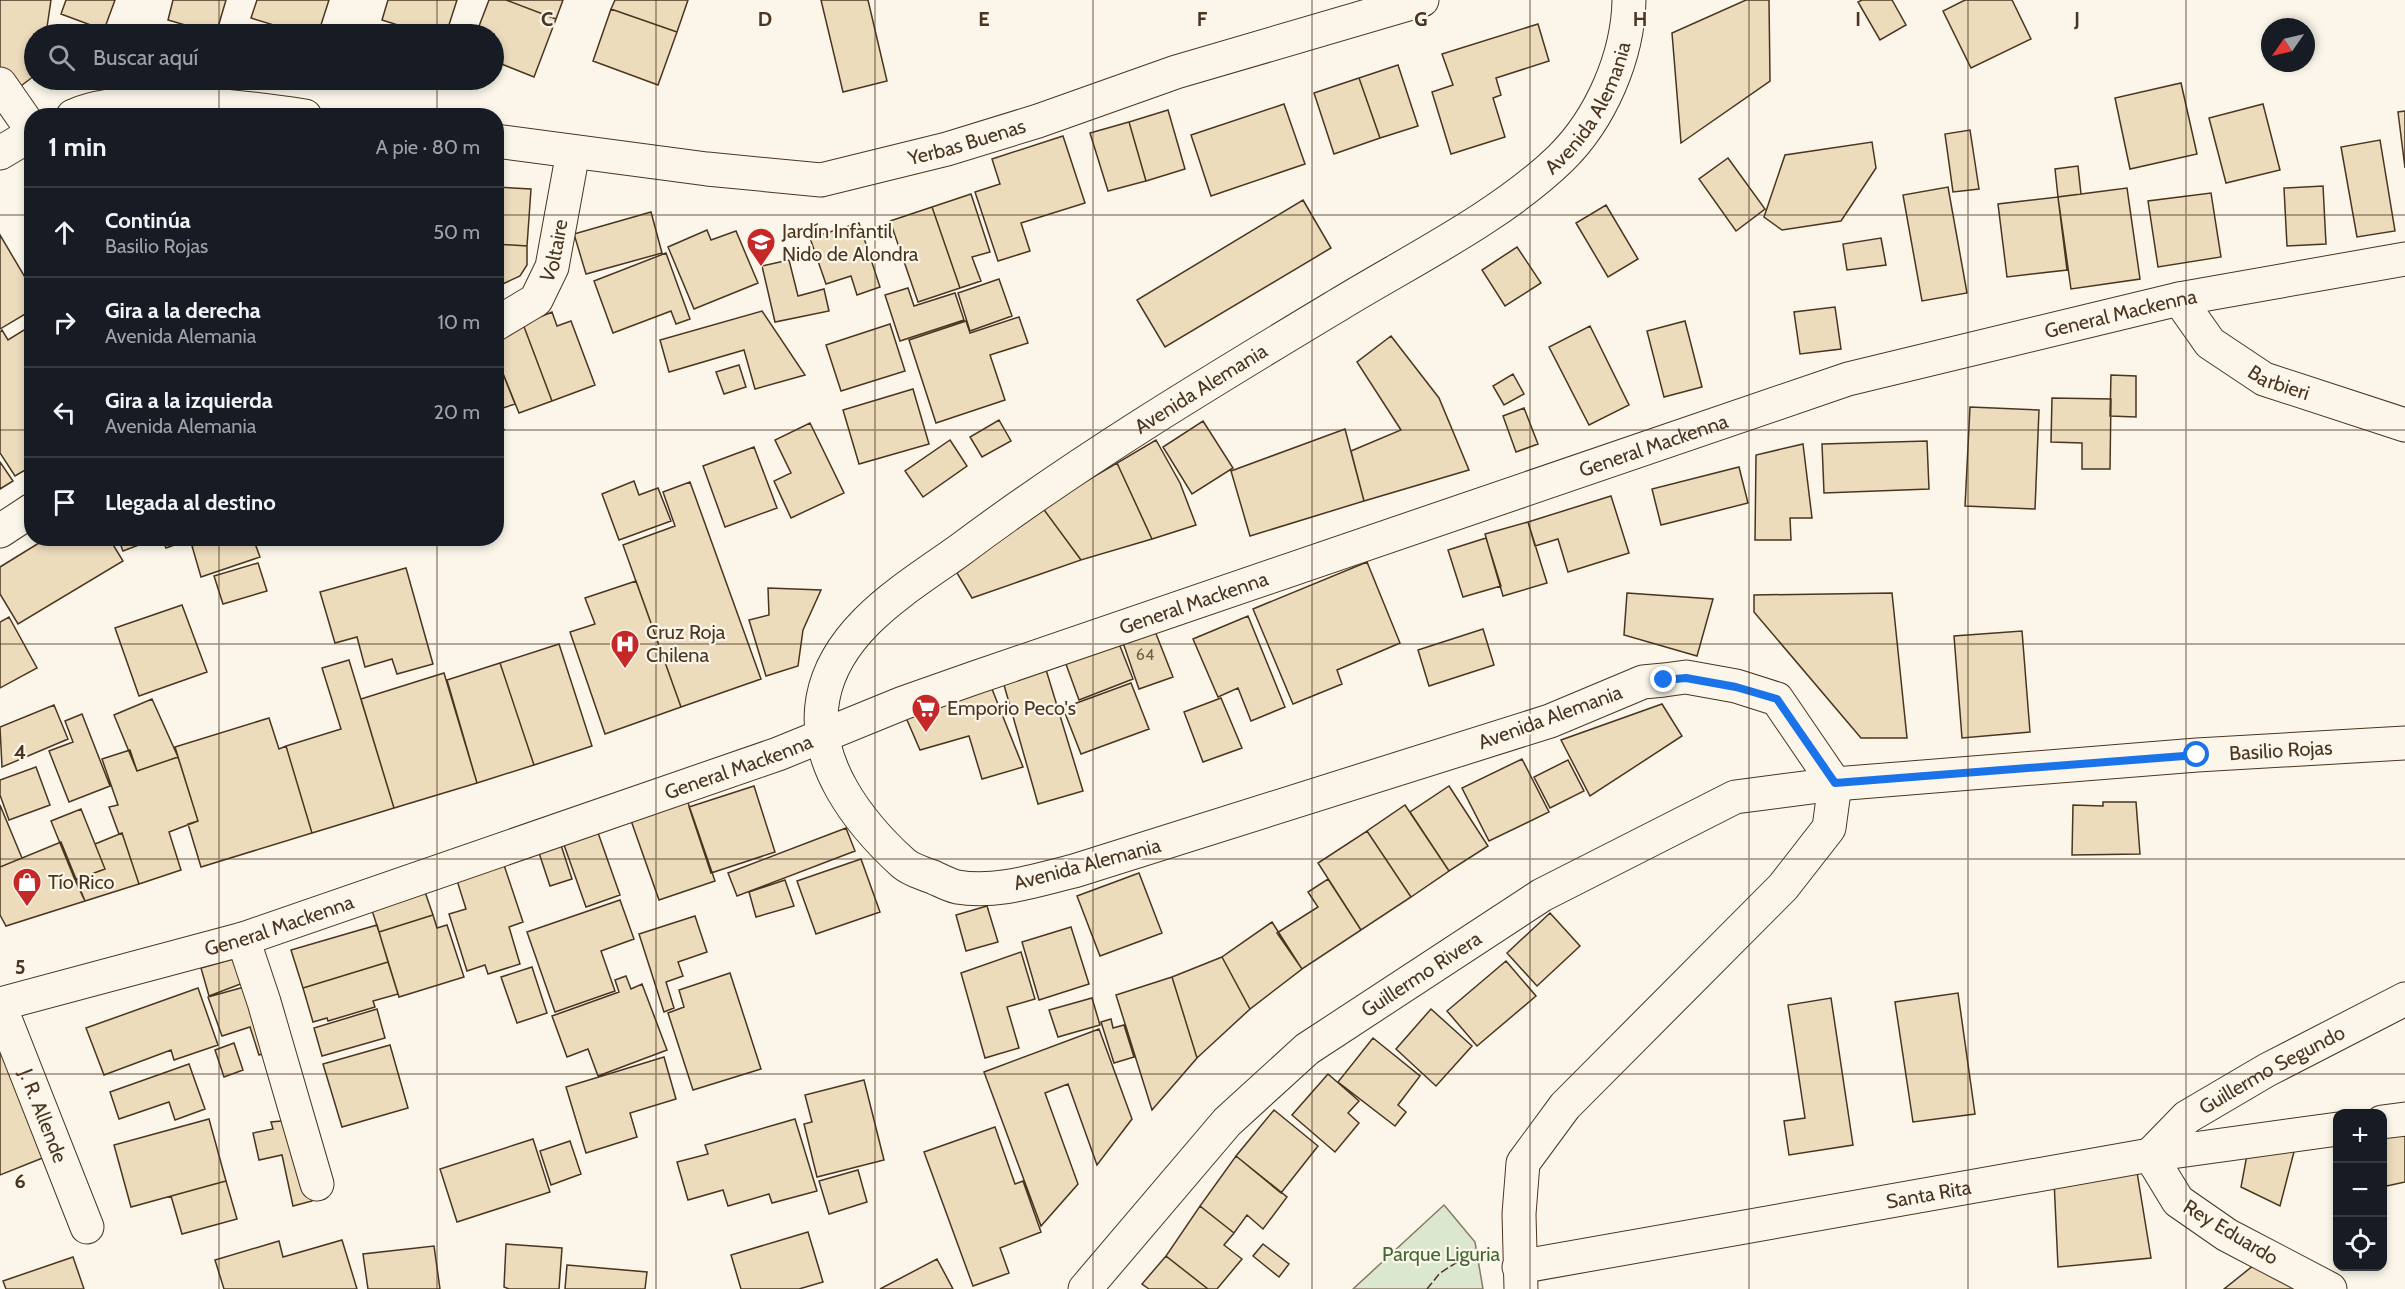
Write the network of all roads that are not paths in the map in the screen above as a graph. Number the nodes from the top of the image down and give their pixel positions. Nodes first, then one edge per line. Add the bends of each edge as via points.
1 (1422, 0) edge
2 (1629, 0) edge
3 (0, 84) edge
4 (91, 108) edge
5 (214, 108) edge
6 (24, 120) edge
7 (24, 137) edge
8 (504, 142) edge
9 (573, 152) junction
10 (0, 153) edge
11 (2405, 259) edge
12 (2179, 298) junction
13 (504, 319) edge
14 (2405, 426) edge
15 (24, 515) edge
16 (0, 531) edge
17 (823, 738) junction
18 (2405, 743) edge
19 (1835, 783) junction
20 (243, 939) junction
21 (2405, 999) edge
22 (0, 1005) edge
23 (2405, 1119) edge
24 (2387, 1121) edge
25 (2333, 1130) edge
26 (2150, 1155) junction
27 (317, 1184) dead end
28 (87, 1227) dead end
29 (1520, 1278) edge
30 (1085, 1289) edge
31 (2330, 1289) edge

1 - 9 street, Yerbas Buenas via 1176,72 947,149 821,180
2 - 17 street, Avenida Alemania via 1628,29 1617,72 1592,117 1562,157 1503,204 1026,500 898,595 844,646 822,699
3 - 6 street
4 - 5 street via 157,103
7 - 10 street
8 - 9 street, Yerbas Buenas
9 - 13 street, Voltaire via 552,267 536,300
11 - 12 street, General Mackenna
12 - 14 street, Barbieri via 2210,343 2264,379
12 - 17 street, General Mackenna via 1848,379 903,702
15 - 16 street
17 - 19 street, Avenida Alemania via 836,780 867,829 908,867 957,887 1010,887 1074,871 1550,721 1643,682 1686,678 1777,699
17 - 20 street, General Mackenna
18 - 19 street, Basilio Rojas
19 - 29 street via 1829,828 1783,887 1565,1106 1523,1163
19 - 30 street, Guillermo Rivera via 1735,797 1542,895 1307,1049 1227,1122
20 - 22 street, General Mackenna
20 - 27 street
21 - 26 street, Guillermo Segundo via 2267,1070 2187,1117
22 - 28 street, J. R. Allende
23 - 24 street
25 - 26 street, Santa Rita
26 - 29 street, Santa Rita
26 - 31 street, Rey Eduardo via 2178,1202 2227,1235

